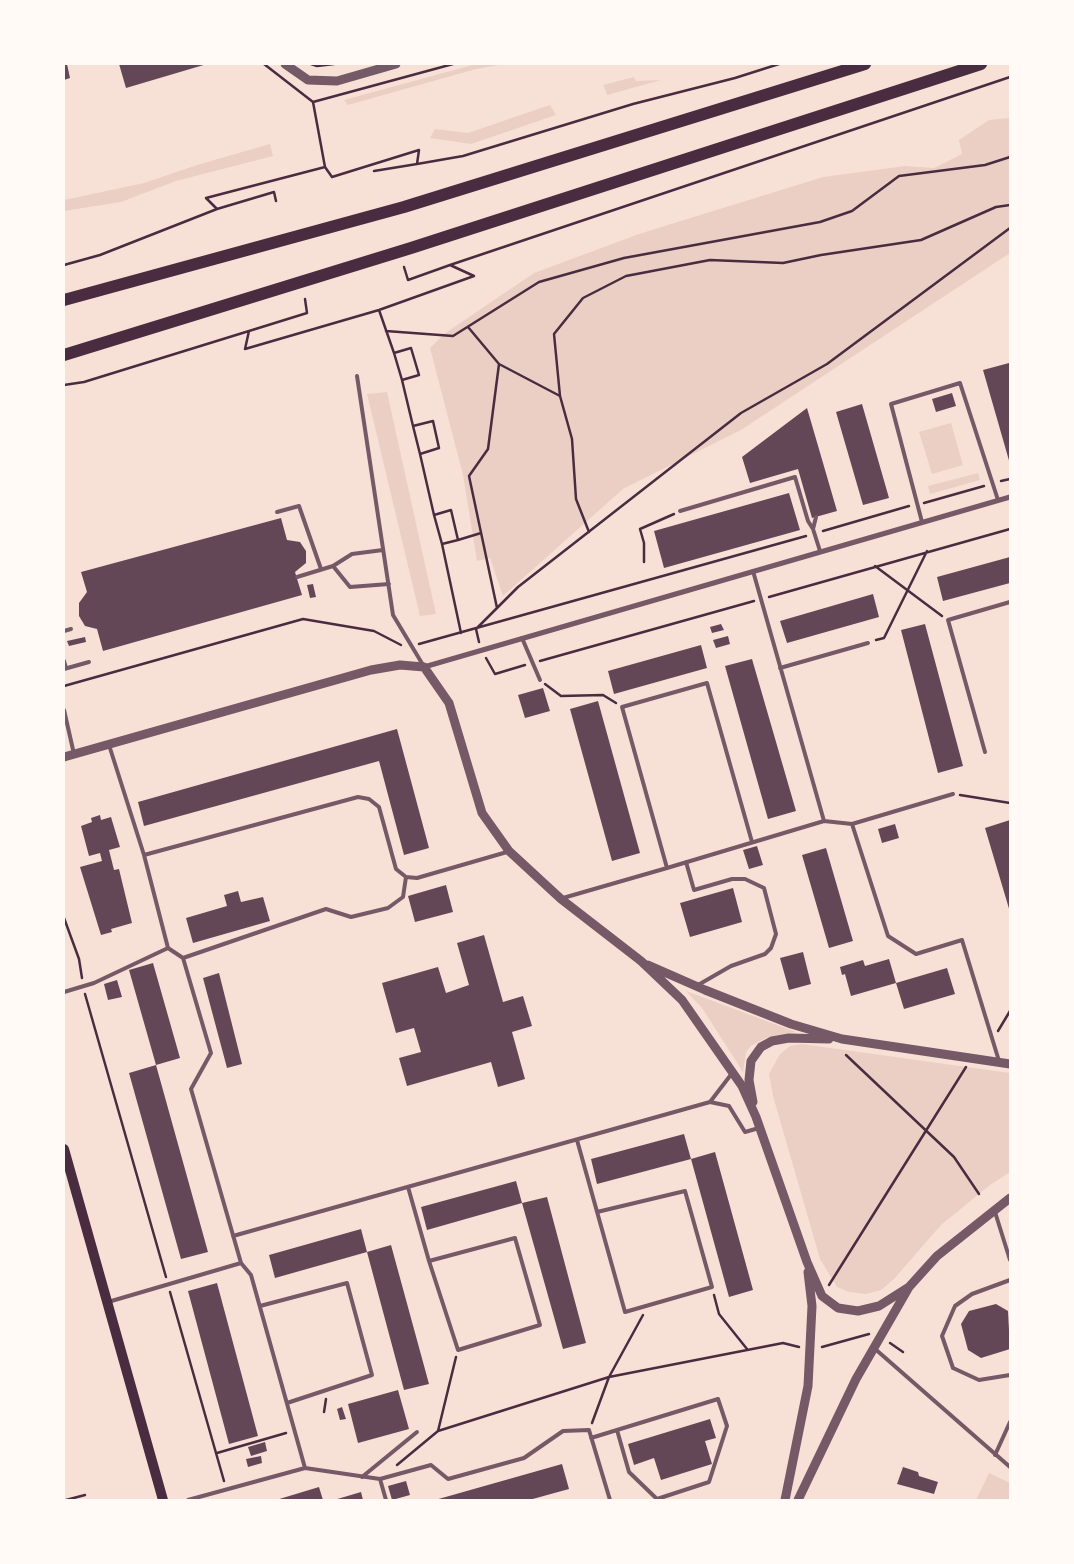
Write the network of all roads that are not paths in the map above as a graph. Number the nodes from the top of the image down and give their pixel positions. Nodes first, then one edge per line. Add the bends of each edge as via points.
1 (285, 64) edge
2 (396, 64) edge
3 (864, 64) edge
4 (981, 64) edge
5 (64, 300) edge
6 (64, 355) edge
7 (357, 376) dead end
8 (1010, 497) edge
9 (998, 500) junction
10 (680, 511) road end
11 (277, 512) dead end
12 (816, 517) dead end
13 (922, 522) junction
14 (814, 529) junction
15 (383, 550) junction
16 (820, 551) junction
17 (333, 566) junction
18 (321, 570) junction
19 (753, 570) junction
20 (296, 577) dead end
21 (388, 584) junction
22 (1010, 602) edge
23 (71, 629) dead end
24 (64, 631) edge
25 (522, 638) junction
26 (868, 643) road end
27 (64, 661) edge
28 (89, 662) dead end
29 (424, 667) junction
30 (780, 668) junction
31 (65, 669) edge
32 (540, 680) road end
33 (64, 710) edge
34 (108, 744) junction
35 (985, 752) dead end
36 (74, 754) junction
37 (64, 757) edge
38 (953, 794) road end
39 (824, 821) junction
40 (852, 824) junction
41 (752, 842) junction
42 (509, 851) junction
43 (144, 855) junction
44 (686, 862) junction
45 (668, 868) junction
46 (406, 877) junction
47 (560, 899) junction
48 (168, 948) junction
49 (183, 958) junction
50 (641, 961) junction
51 (695, 986) junction
52 (64, 992) edge
53 (842, 1039) junction
54 (999, 1062) junction
55 (1010, 1064) edge
56 (733, 1072) junction
57 (710, 1102) junction
58 (756, 1117) junction
59 (760, 1128) junction
60 (578, 1140) junction
61 (64, 1149) edge
62 (408, 1187) junction
63 (1010, 1198) edge
64 (994, 1210) junction
65 (597, 1212) junction
66 (233, 1236) junction
67 (1010, 1260) edge
68 (429, 1261) junction
69 (807, 1262) junction
70 (241, 1263) junction
71 (1010, 1280) edge
72 (909, 1287) junction
73 (108, 1302) junction
74 (260, 1306) junction
75 (874, 1348) junction
76 (1010, 1375) edge
77 (287, 1403) junction
78 (1010, 1422) edge
79 (616, 1430) junction
80 (417, 1432) dead end
81 (591, 1438) junction
82 (995, 1455) junction
83 (1010, 1467) edge
84 (305, 1468) junction
85 (362, 1477) junction
86 (380, 1479) junction
87 (163, 1500) edge
88 (188, 1500) edge
89 (386, 1500) edge
90 (610, 1500) edge
91 (658, 1500) edge
92 (785, 1500) edge
93 (798, 1500) edge

1 - 2 street via 308,80 337,81
3 - 5 main road via 404,207
4 - 6 main road via 401,251
7 - 15 lane
8 - 9 street
9 - 13 street
9 - 13 lane via 960,383 891,404
10 - 14 lane via 795,478 808,521
11 - 18 lane via 299,506
12 - 14 lane
13 - 16 street
14 - 16 lane
15 - 17 lane via 352,554
15 - 21 lane
16 - 19 street
17 - 18 lane
17 - 21 lane via 350,587
18 - 20 lane
19 - 25 street
19 - 30 lane
21 - 29 lane via 393,615
22 - 35 lane via 948,620
23 - 24 lane
25 - 29 street
25 - 32 lane
26 - 30 lane
27 - 31 lane
28 - 31 lane
29 - 34 street via 400,665 371,670
29 - 42 street via 449,703 482,813
30 - 39 lane
33 - 36 lane
34 - 36 street
34 - 43 lane
36 - 37 street
38 - 40 lane
39 - 40 lane
39 - 41 lane
40 - 54 lane via 888,936 916,954 962,940
41 - 44 lane
41 - 45 lane via 707,683 622,707
42 - 46 lane via 417,878
42 - 47 street
43 - 46 lane via 358,797 369,798 378,808 396,869
43 - 48 lane
44 - 45 lane
44 - 51 lane via 694,890 732,878 745,879 764,888 776,934 765,954 731,966
45 - 47 lane
46 - 49 lane via 402,897 388,908 351,917 326,909
47 - 50 street
48 - 49 lane
48 - 52 lane via 83,987
49 - 66 lane via 211,1054 191,1089
50 - 51 street
50 - 56 street via 682,1000
51 - 53 street via 791,1024
53 - 54 street
53 - 58 street via 788,1038 761,1047 750,1061 749,1080
54 - 55 street
56 - 57 lane
56 - 58 street
57 - 59 lane via 729,1106 745,1132
57 - 60 lane
58 - 59 street
59 - 69 street
60 - 62 lane
60 - 65 lane
61 - 73 main road
62 - 66 lane
62 - 68 lane
63 - 64 street
64 - 67 lane
64 - 72 street via 937,1256
65 - 65 lane via 624,1312 712,1287 685,1191
66 - 70 lane
68 - 68 lane via 458,1350 540,1325 515,1238
69 - 72 street via 822,1296 838,1308 858,1311 879,1306
69 - 92 street via 812,1306 808,1386
70 - 73 lane
70 - 74 lane via 251,1274
71 - 76 lane via 972,1294 955,1306 942,1336 953,1368 979,1380
72 - 75 street
73 - 87 main road
74 - 77 lane
74 - 77 lane via 347,1283 372,1376
75 - 82 lane
75 - 93 street
77 - 84 lane
78 - 82 lane
79 - 81 lane
79 - 91 lane via 629,1472
79 - 91 lane via 718,1399 727,1426 709,1482
80 - 85 lane
81 - 86 lane via 589,1430 563,1430 524,1458 448,1479 431,1465
81 - 90 lane
82 - 83 lane
84 - 85 lane
84 - 88 lane
85 - 86 lane
86 - 89 lane

